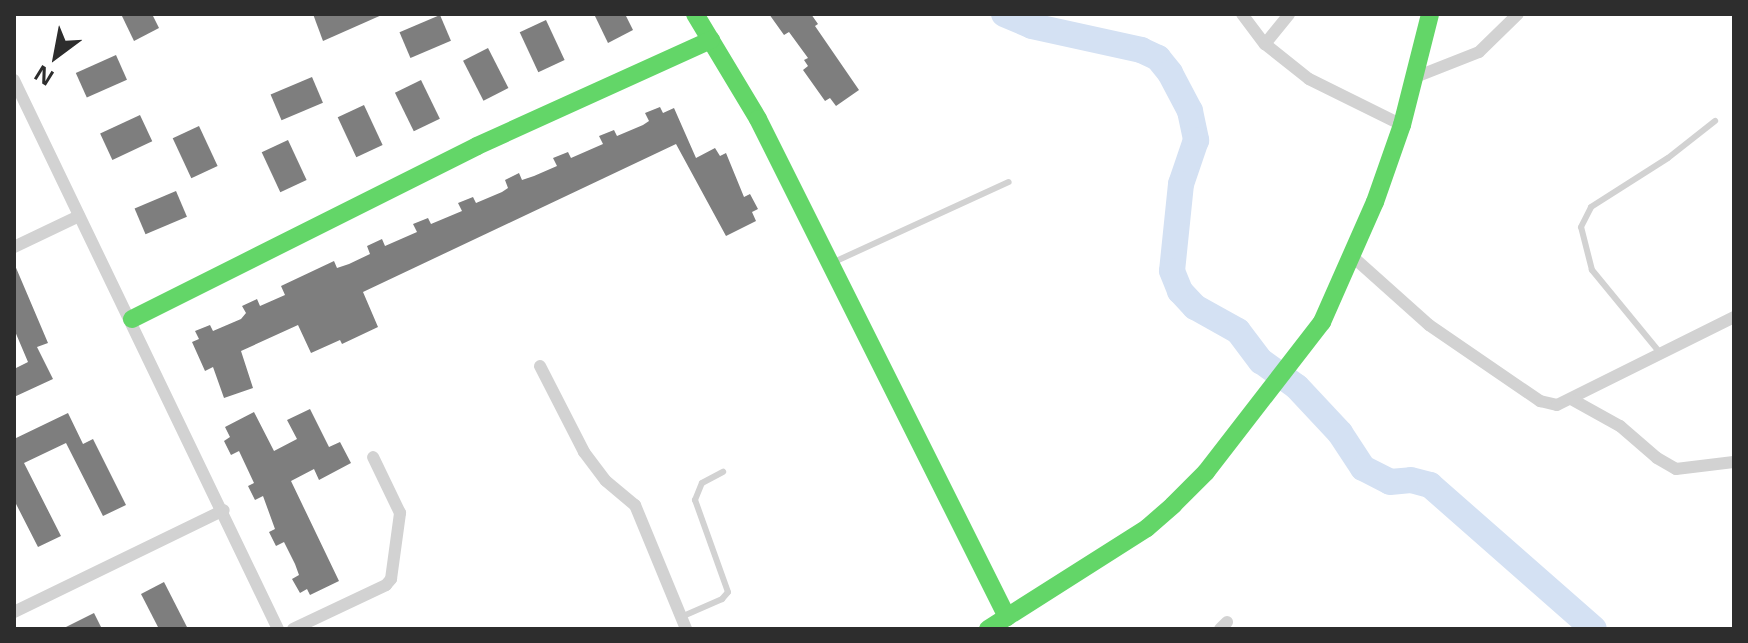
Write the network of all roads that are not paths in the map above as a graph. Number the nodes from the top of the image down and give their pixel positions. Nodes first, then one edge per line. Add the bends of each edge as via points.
1 (695, 14) edge
2 (1242, 14) edge
3 (1289, 14) edge
4 (1430, 14) edge
5 (1518, 14) edge
6 (711, 40) junction
7 (1265, 44) junction
8 (1413, 78) junction
9 (14, 80) edge
10 (1715, 121) dead end
11 (1402, 125) junction
12 (1009, 182) dead end
13 (79, 216) junction
14 (14, 247) edge
15 (1353, 257) junction
16 (831, 264) junction
17 (1734, 317) edge
18 (132, 319) junction
19 (1661, 354) junction
20 (540, 366) dead end
21 (1573, 400) junction
22 (373, 457) dead end
23 (1734, 462) edge
24 (723, 472) dead end
25 (224, 510) junction
26 (14, 612) edge
27 (1007, 617) junction
28 (683, 623) edge
29 (278, 629) edge
30 (293, 629) edge
31 (988, 629) edge

1 - 6 street
2 - 7 street
3 - 7 street
4 - 8 street
5 - 8 street via 1479,52
6 - 16 street via 758,119
6 - 18 street via 477,146
7 - 11 street via 1309,79
8 - 11 street
9 - 13 street
10 - 19 lane via 1591,207 1581,227 1592,270
11 - 15 street
12 - 16 lane
13 - 14 street
13 - 18 street
15 - 21 street via 1429,325 1540,401 1557,405
15 - 27 street via 1322,322 1206,472 1147,528
16 - 27 street
17 - 19 street
18 - 25 street
19 - 21 street
20 - 28 street via 584,452 606,481 635,505
21 - 23 street via 1620,426 1676,469
22 - 30 street via 400,513 391,579
24 - 28 lane via 702,483 695,500 728,592
25 - 26 street
25 - 29 street
27 - 31 street

